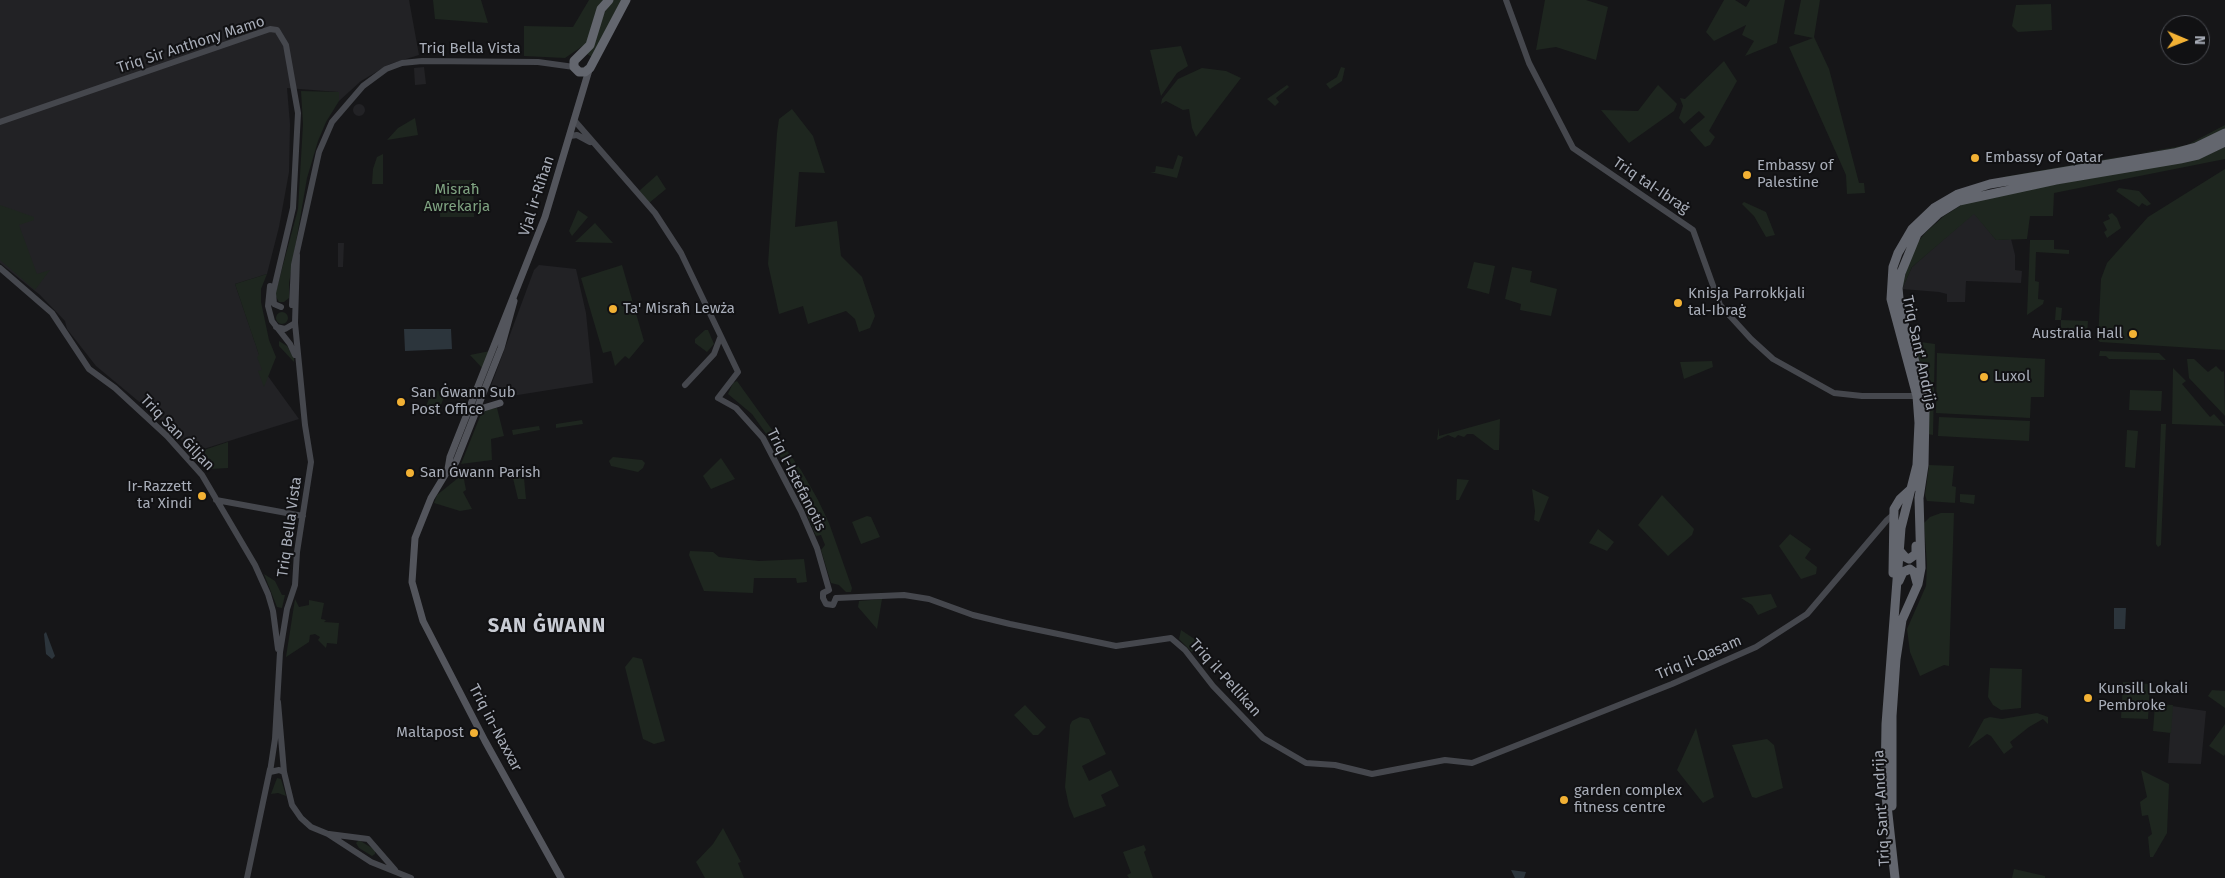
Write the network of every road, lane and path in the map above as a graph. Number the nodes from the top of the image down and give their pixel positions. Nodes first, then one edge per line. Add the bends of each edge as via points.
1 (609, 0) edge
2 (626, 0) edge
3 (1506, 0) edge
4 (577, 63) junction
5 (590, 68) junction
6 (581, 98) junction
7 (574, 120) junction
8 (0, 122) edge
9 (2225, 133) edge
10 (570, 136) junction
11 (2225, 142) edge
12 (594, 143) junction
13 (297, 256) junction
14 (279, 264) junction
15 (0, 268) edge
16 (291, 299) junction
17 (514, 301) junction
18 (283, 308) junction
19 (295, 319) junction
20 (274, 324) junction
21 (720, 338) junction
22 (728, 353) junction
23 (714, 354) junction
24 (298, 361) junction
25 (685, 386) dead end
26 (483, 394) junction
27 (1917, 396) junction
28 (477, 410) junction
29 (448, 470) junction
30 (1917, 487) junction
31 (216, 500) junction
32 (1894, 514) junction
33 (304, 516) junction
34 (1896, 547) junction
35 (1918, 584) junction
36 (413, 587) joint
37 (1897, 589) junction
38 (829, 590) junction
39 (836, 598) junction
40 (280, 652) junction
41 (277, 697) junction
42 (280, 737) junction
43 (1472, 763) joint
44 (270, 772) junction
45 (284, 772) junction
46 (328, 834) junction
47 (355, 836) junction
48 (352, 851) junction
49 (381, 855) junction
50 (371, 862) junction
51 (397, 872) junction
52 (247, 878) edge
53 (411, 878) edge
54 (561, 878) edge
55 (1895, 878) edge
56 (1900, 878) edge

1 - 4 highway via 601,9 590,45
2 - 5 highway
3 - 27 street, Triq tal-Ibraġ via 1528,62 1573,148 1693,230 1720,305 1751,339 1773,359 1834,392 1862,396
4 - 5 highway via 583,73
4 - 5 highway via 588,58
4 - 6 main road, Vjal ir-Riħan
4 - 13 street, Triq Bella Vista via 422,61 386,69 364,86 332,122 319,152
5 - 6 main road, Vjal ir-Riħan
6 - 7 main road, Vjal ir-Riħan
7 - 10 main road, Vjal ir-Riħan
7 - 12 street
8 - 14 street, Triq Sir Anthony Mamo via 277,30 286,45 298,113 292,208
9 - 27 highway, Triq Sant' Andrija via 2174,153 1990,184 1958,194 1934,208 1912,229 1893,267 1893,314
10 - 12 street via 577,135
10 - 17 main road, Vjal ir-Riħan via 546,218
11 - 30 highway, Triq Sant' Andrija via 2198,155 2180,159 2056,180 1959,201 1938,214 1917,234 1898,288 1900,309 1920,380 1925,411 1925,448
12 - 21 street via 668,231
13 - 16 street, Triq Bella Vista
13 - 19 street, Triq Bella Vista
14 - 18 street, Triq Sir Anthony Mamo via 272,293 274,304
14 - 20 street, Triq Sir Anthony Mamo via 268,291 268,306
15 - 31 street, Triq San Ġiljan via 52,313 89,369 115,388 167,436 202,475
16 - 18 street via 290,304
16 - 19 street, Triq Bella Vista
17 - 26 main road, Vjal ir-Riħan
17 - 29 main road, Vjal ir-Riħan via 450,457
18 - 19 street
18 - 20 street via 273,314
19 - 20 street via 285,329
19 - 24 street, Triq Bella Vista
20 - 24 street, Triq Bella Vista via 290,344
21 - 22 street
21 - 23 street
22 - 23 street
22 - 38 street, Triq l-Istefanotis via 738,372 718,398 736,408 763,438 801,511
23 - 25 street
24 - 33 street, Triq Bella Vista via 311,462
26 - 28 main road, Vjal ir-Riħan
26 - 28 main road via 500,403
27 - 30 highway, Triq Sant' Andrija
28 - 29 main road, Vjal ir-Riħan via 456,462
29 - 36 main road, Vjal ir-Riħan via 431,498 415,538
30 - 32 highway via 1897,502
30 - 34 highway, Triq Sant' Andrija
30 - 34 highway via 1914,514 1916,554 1908,559
30 - 35 highway, Triq Sant' Andrija via 1921,568
31 - 33 street
31 - 40 street, Triq San Ġiljan via 254,565 273,611
32 - 34 highway
32 - 43 street, Triq il-Qasam via 1807,614 1756,647
33 - 40 street, Triq Bella Vista via 295,585 287,609
34 - 37 highway, Triq Sant' Andrija via 1893,577
35 - 37 highway via 1916,574 1910,569 1901,574
35 - 56 highway, Triq Sant' Andrija via 1900,630 1892,716 1892,798
36 - 54 main road, Triq in-Naxxar via 423,621
37 - 55 highway, Triq Sant' Andrija via 1884,762
38 - 39 street
38 - 39 street via 823,593 826,604 833,605
39 - 43 street, Triq il-Pellikan via 904,595 929,599 973,615 1116,646 1171,638 1262,738 1306,763 1335,765 1372,774 1445,760
40 - 41 street, Triq Bella Vista
41 - 42 street
41 - 44 street
42 - 44 street
42 - 45 street
44 - 45 street
44 - 52 street
45 - 46 street via 292,805 301,818 311,828
46 - 47 street
46 - 48 street
47 - 48 street via 351,840
47 - 49 street via 368,840
48 - 50 street
49 - 50 street
49 - 51 street
50 - 51 street
51 - 53 street

